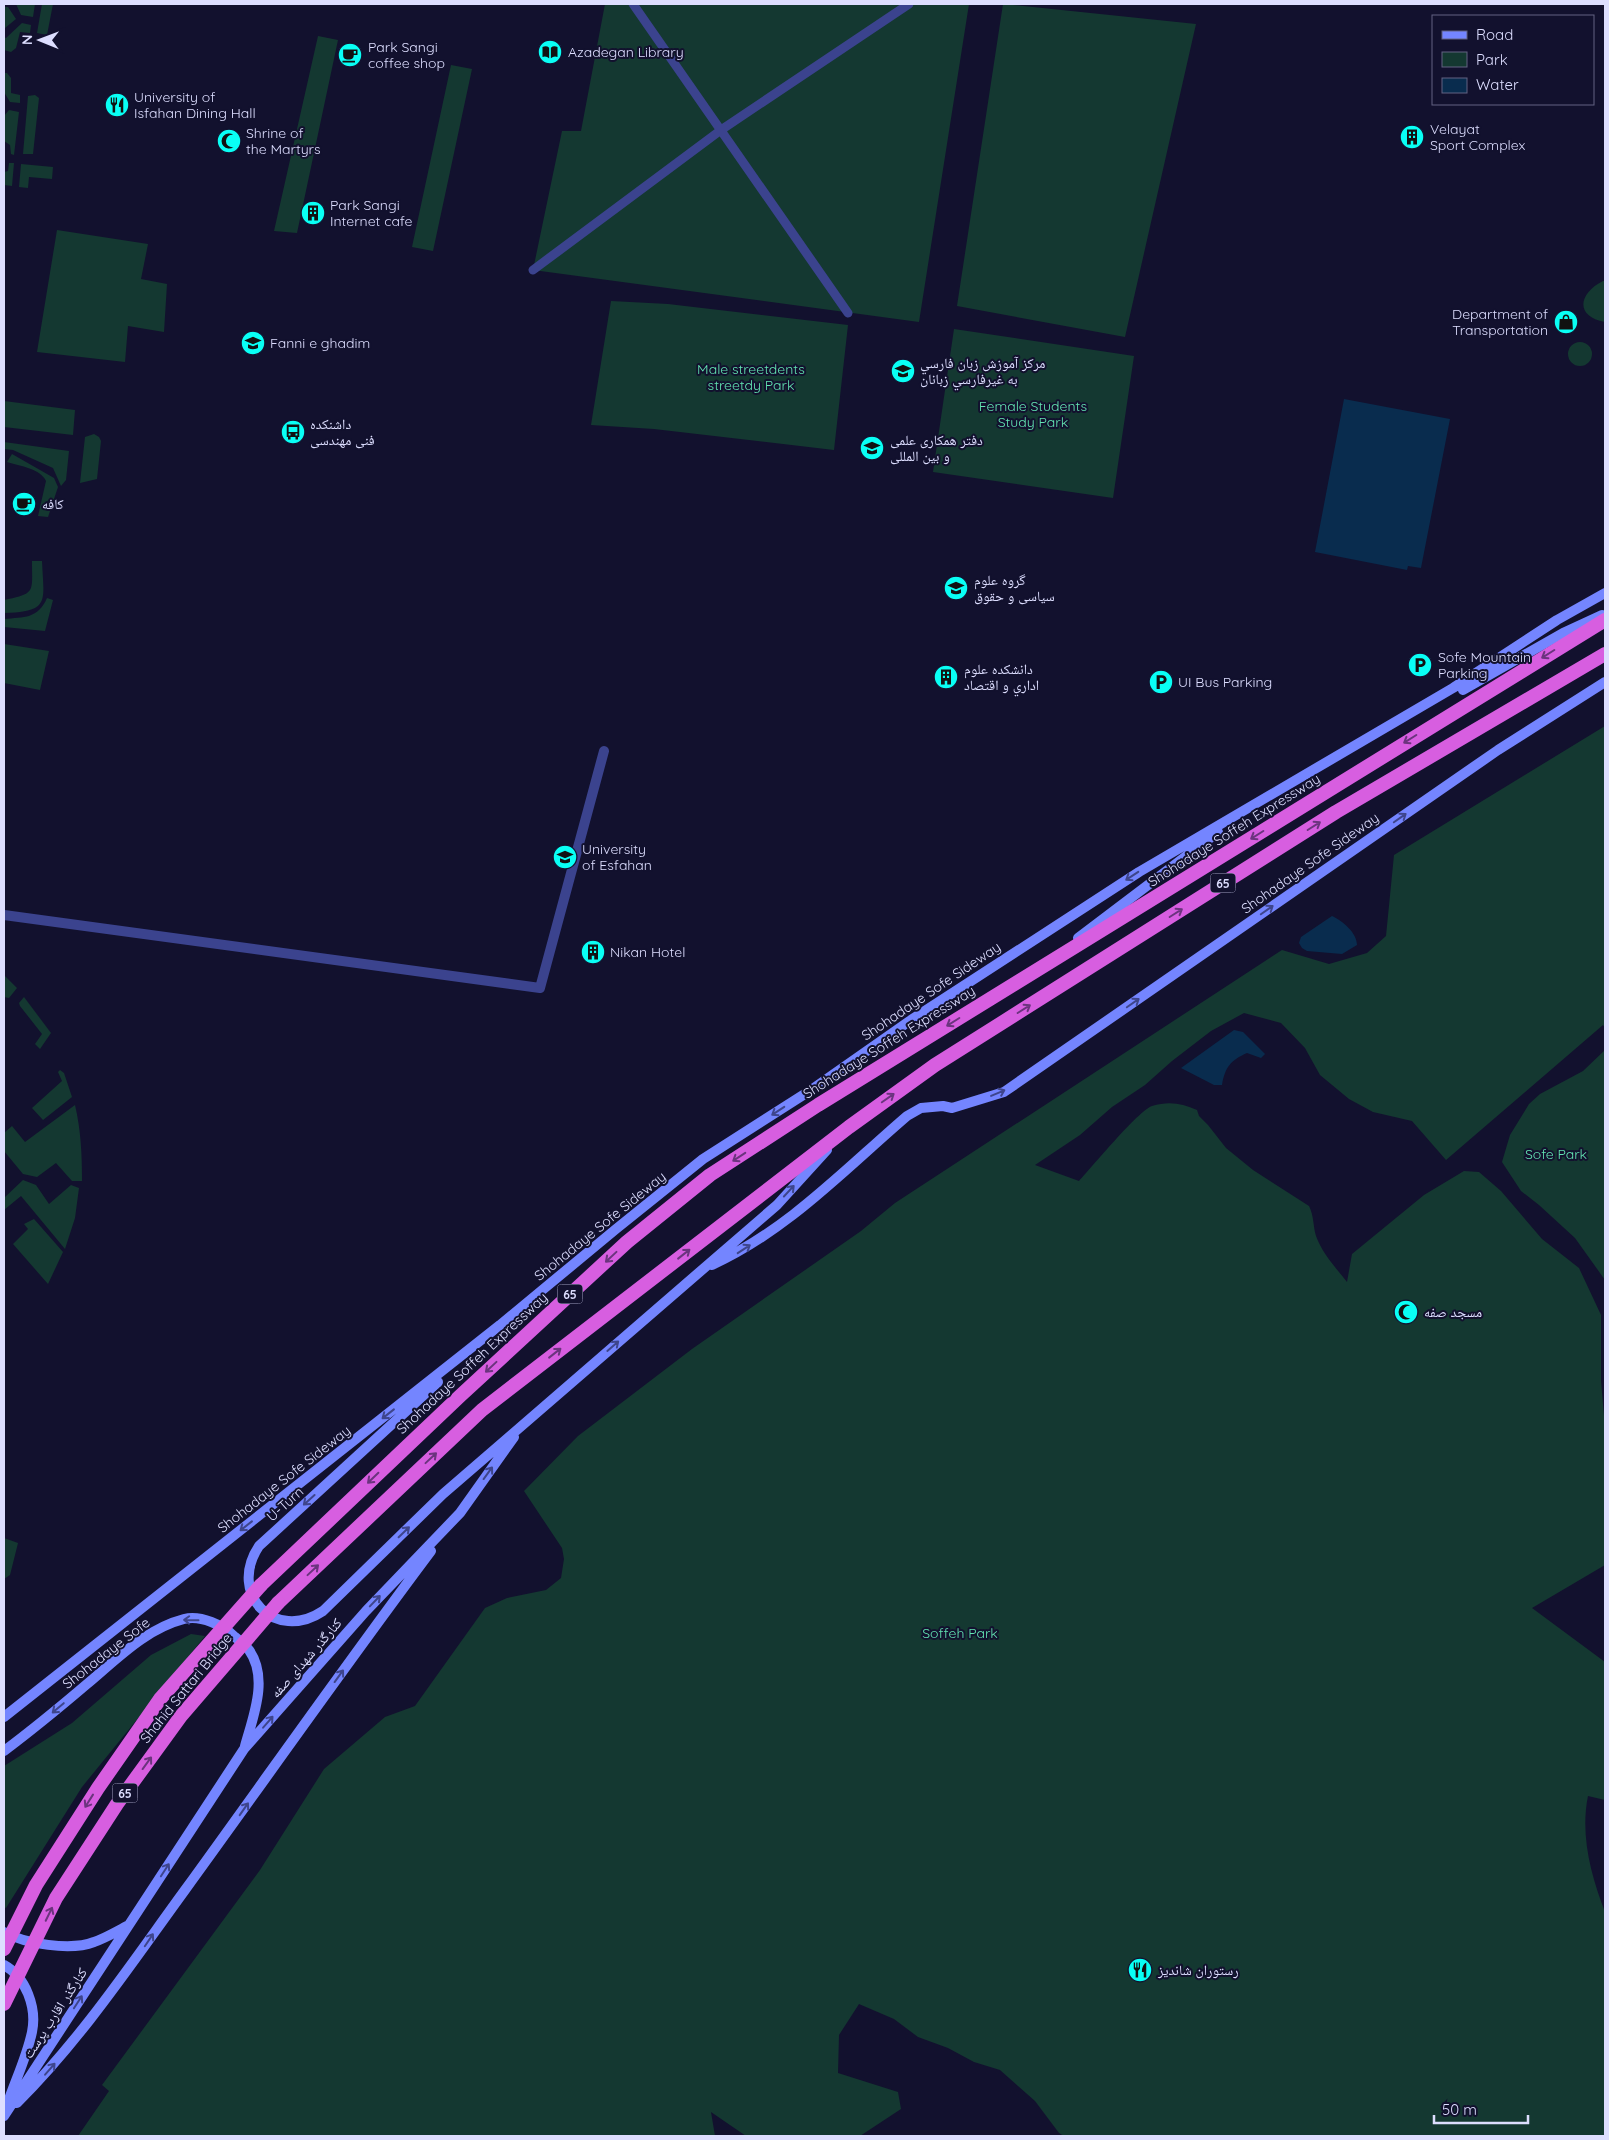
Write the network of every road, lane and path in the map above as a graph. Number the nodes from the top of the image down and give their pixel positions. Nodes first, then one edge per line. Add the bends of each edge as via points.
1 (633, 4) edge
2 (909, 4) edge
3 (722, 130) junction
4 (533, 270) dead end
5 (848, 313) dead end
6 (1605, 593) edge
7 (1605, 614) edge
8 (1605, 620) edge
9 (1605, 654) edge
10 (1605, 682) edge
11 (604, 751) dead end
12 (1269, 797) junction
13 (1250, 808) junction
14 (4, 915) edge
15 (1009, 987) junction
16 (849, 1126) junction
17 (701, 1270) junction
18 (500, 1326) junction
19 (523, 1424) junction
20 (460, 1513) junction
21 (261, 1585) joint
22 (4, 1717) edge
23 (244, 1749) junction
24 (4, 1751) edge
25 (129, 1925) junction
26 (4, 1932) edge
27 (4, 1949) edge
28 (4, 1965) edge
29 (4, 2004) edge
30 (4, 2116) edge

1 - 3 street
2 - 3 street
3 - 4 street
3 - 5 street
6 - 12 main road
7 - 12 main road via 1563,633 1381,738
8 -> 15 highway, Shohadaye Soffeh Expressway / 65
16 -> 9 highway, 65 via 935,1065 1336,812
17 -> 10 main road, Shohadaye Sofe Sideway via 738,1253 790,1218 907,1116 921,1108 952,1108 1004,1092 1498,750
11 - 14 street via 540,988
12 - 13 main road
13 - 15 main road
13 -> 18 main road, Shohadaye Sofe Sideway via 1139,872 703,1159
15 -> 21 highway, Shohadaye Soffeh Expressway / 65 via 710,1175 627,1242
17 -> 16 main road via 777,1204
29 -> 16 highway, Shahid Sattari Bridge / 65, bridge via 56,1898 117,1804 181,1716 278,1604 482,1410
19 -> 17 main road
18 -> 19 main road, U-Turn via 258,1546 247,1578 251,1594 261,1609 280,1620 297,1622 323,1611 442,1494
18 -> 22 main road, Shohadaye Sofe Sideway
20 -> 19 main road, کنارگذر شهدای صفه
23 -> 20 main road, کنارگذر شهدای صفه via 366,1611
30 -> 20 main road via 49,2071 124,1977
21 -> 27 highway, Shahid Sattari Bridge / 65, bridge via 154,1707 36,1885
23 -> 24 main road, Shohadaye Sofe via 257,1705 257,1665 249,1650 230,1632 211,1621 186,1618 159,1628 135,1644
25 -> 23 main road, کنارگذر شهدای صفه
25 - 26 main road via 92,1943 65,1947 12,1937
30 -> 25 main road, کنارگذر اقارب پرست
28 - 30 main road via 19,1977 26,1989 31,2002 32,2031

